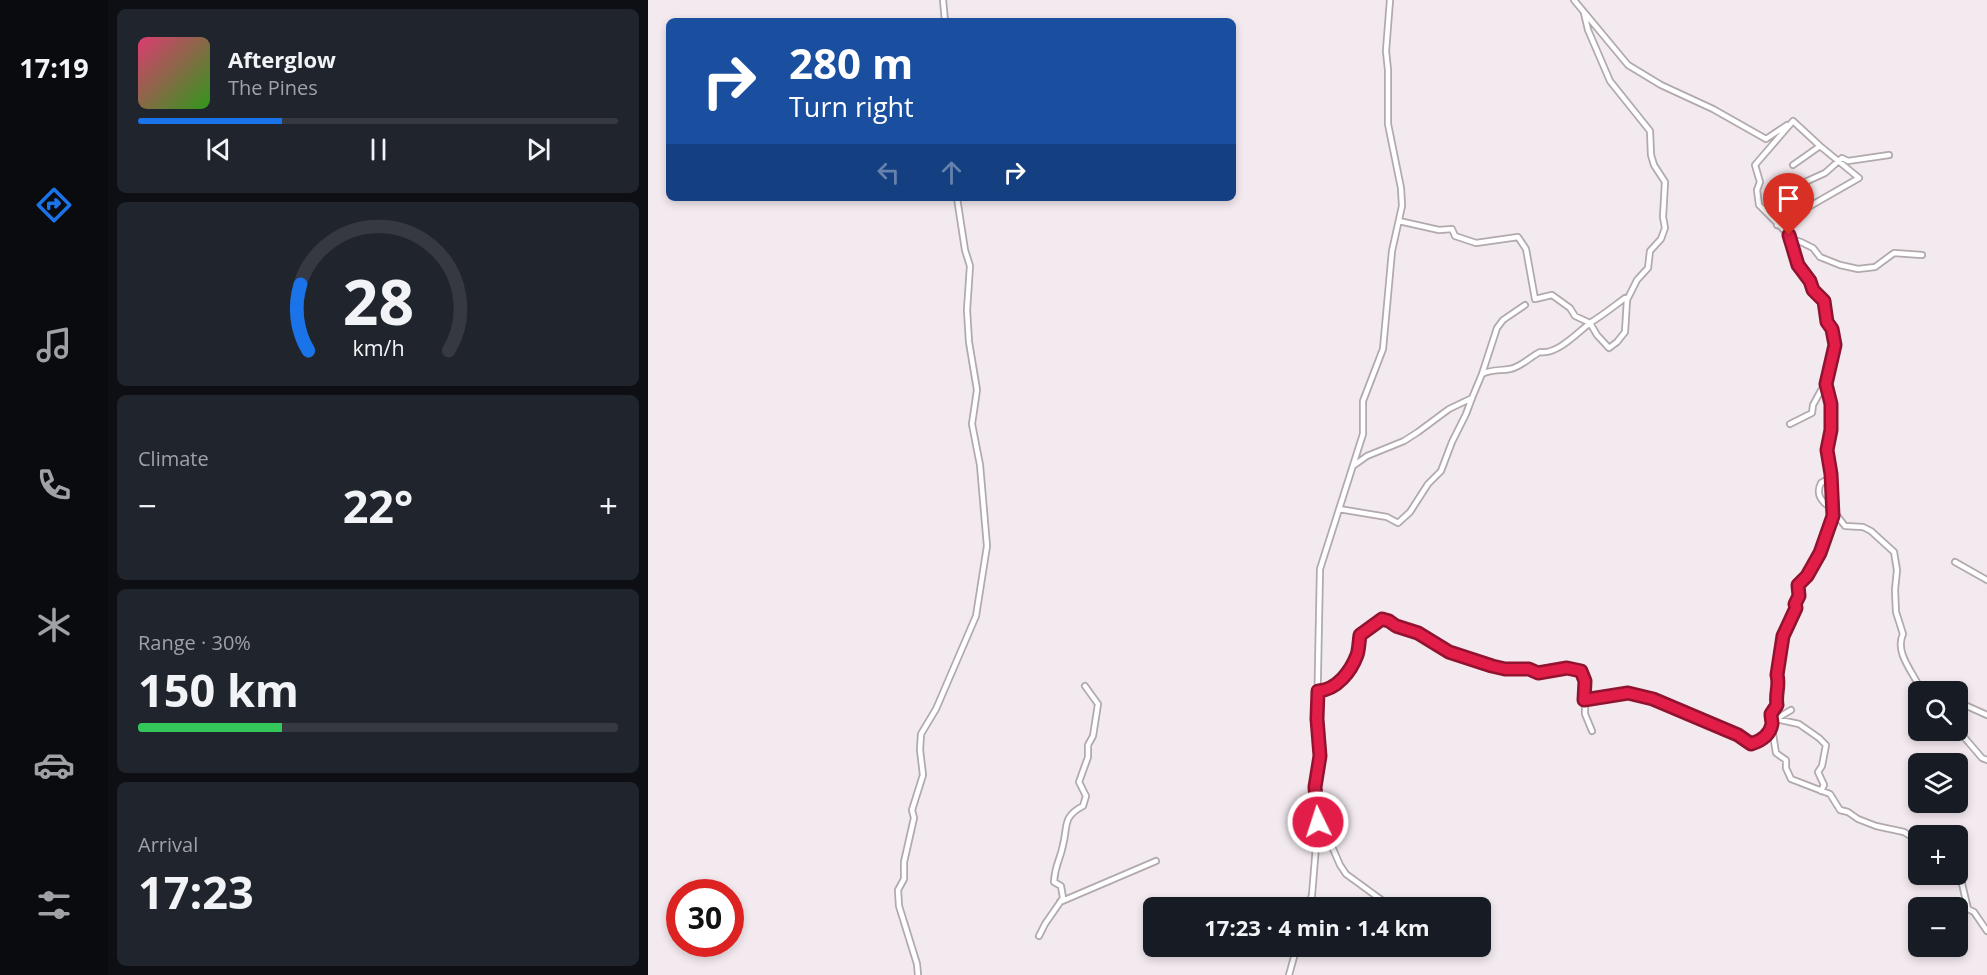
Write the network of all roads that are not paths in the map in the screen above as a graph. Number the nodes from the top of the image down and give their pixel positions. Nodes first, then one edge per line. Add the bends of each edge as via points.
1 (943, 0) edge
2 (1390, 0) edge
3 (1574, 0) edge
4 (1584, 13) junction
5 (945, 18) edge
6 (1793, 121) junction
7 (1766, 139) junction
8 (1820, 146) junction
9 (1771, 147) junction
10 (1889, 155) dead end
11 (1839, 161) junction
12 (1793, 165) dead end
13 (1803, 183) dead end
14 (957, 201) edge
15 (1399, 221) junction
16 (1777, 225) junction
17 (1791, 239) junction
18 (1922, 255) dead end
19 (1627, 300) junction
20 (1525, 305) dead end
21 (1590, 323) junction
22 (1482, 374) junction
23 (1827, 377) junction
24 (1472, 398) junction
25 (1790, 424) dead end
26 (1353, 466) junction
27 (1831, 477) junction
28 (1339, 508) junction
29 (1832, 508) junction
30 (1955, 562) dead end
31 (1987, 580) edge
32 (1916, 681) edge
33 (1085, 686) dead end
34 (1318, 691) junction
35 (1584, 700) junction
36 (1968, 706) edge
37 (1791, 710) dead end
38 (1987, 715) edge
39 (1776, 719) junction
40 (1772, 724) junction
41 (1592, 731) dead end
42 (1967, 741) edge
43 (1987, 760) edge
44 (1821, 791) junction
45 (1318, 822) junction
46 (1908, 835) edge
47 (1155, 861) dead end
48 (1962, 885) edge
49 (1311, 897) edge
50 (1377, 897) edge
51 (1060, 902) junction
52 (1987, 931) edge
53 (1039, 936) dead end
54 (1294, 957) edge
55 (918, 975) edge
56 (1289, 975) edge

1 - 5 street
2 - 15 street via 1386,51 1388,124 1401,188
3 - 4 street
4 - 7 street via 1628,65
4 - 19 street via 1610,81 1650,131 1654,165 1665,183 1665,228 1650,251 1648,268
6 - 7 street
6 - 8 street
6 - 9 street
7 - 9 street
8 - 11 street
8 - 12 street
9 - 16 street via 1755,165 1760,182 1759,205
10 - 11 street
11 - 13 street
11 - 16 street via 1859,178
14 - 55 street via 970,266 967,310 977,390 972,424 981,465 987,546 976,616 936,709 921,734 923,775 912,810 904,879 898,890
15 - 21 street via 1452,230 1455,236 1476,243 1518,237 1527,249 1535,299 1552,296
15 - 26 street via 1392,250 1383,349 1364,401 1363,434
16 - 17 street
17 - 18 street via 1813,248 1820,257 1858,269 1875,267 1894,253
17 - 23 street via 1798,265 1824,301 1832,329 1835,345
19 - 21 street via 1613,305
19 - 21 street via 1625,332 1609,348
20 - 22 street via 1497,328
21 - 22 street via 1556,349 1540,352 1509,369
22 - 24 street
23 - 25 street via 1812,413
23 - 27 street
24 - 26 street via 1449,409 1411,437 1366,456
24 - 28 street via 1441,471 1403,520
26 - 28 street
27 - 29 street
27 - 29 street via 1821,483 1818,494
28 - 34 street via 1320,569
29 - 32 street via 1845,526 1871,531 1894,552 1896,612 1903,633 1900,651
29 - 40 street via 1825,539 1807,576 1798,585 1796,608 1783,636
30 - 31 street
33 - 51 street via 1098,704 1079,782 1086,796 1083,806 1071,812 1064,828 1055,868 1054,882 1061,886
34 - 35 street via 1327,691 1346,674 1358,654 1360,635 1383,619 1418,633 1449,652 1492,666 1538,673 1567,668 1581,671
34 - 45 street
35 - 40 street via 1628,693 1653,699 1751,744 1765,737
35 - 41 street
36 - 38 street
37 - 39 street
39 - 40 street
39 - 44 street via 1799,724 1826,745 1818,772 1824,785
40 - 44 street via 1776,753 1786,760 1791,778
42 - 43 street
44 - 46 street via 1832,795 1840,810
45 - 49 street
45 - 50 street via 1346,874
47 - 51 street
48 - 52 street via 1968,909
51 - 53 street
54 - 56 street

